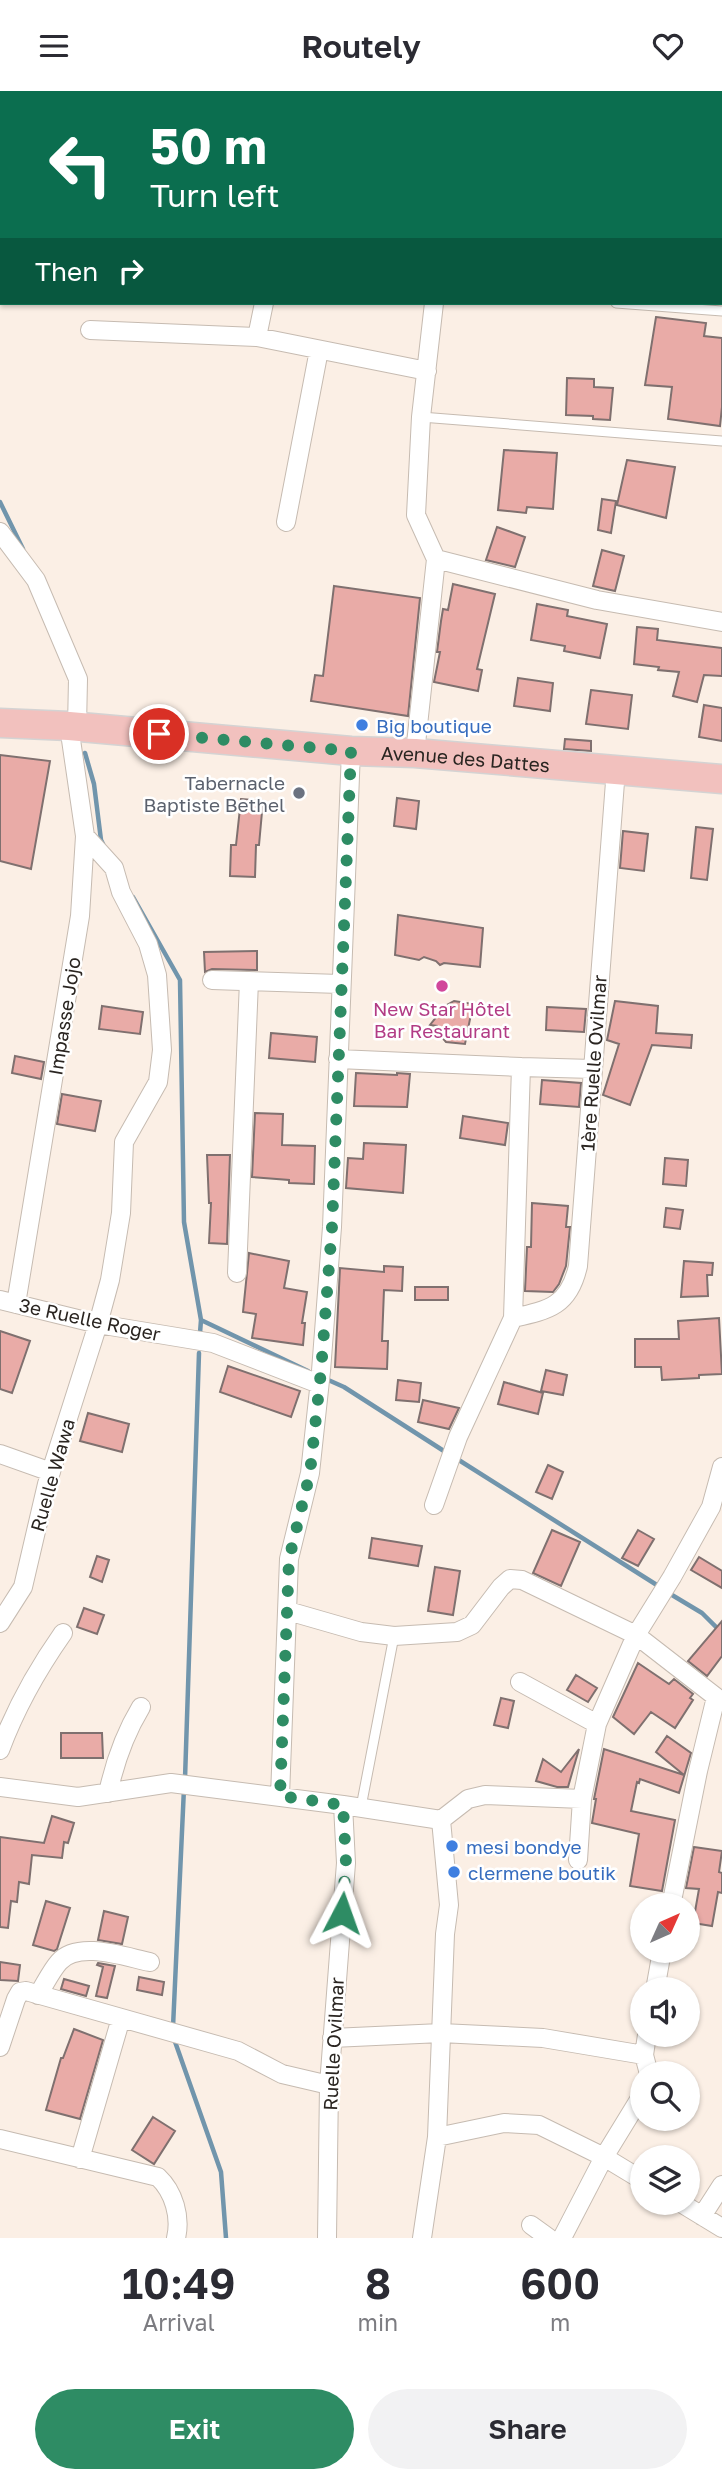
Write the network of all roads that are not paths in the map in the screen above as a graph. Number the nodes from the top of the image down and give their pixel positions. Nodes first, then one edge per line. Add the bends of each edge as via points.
1 (264, 305) edge
2 (434, 305) edge
3 (642, 305) edge
4 (722, 311) edge
5 (90, 330) dead end
6 (257, 337) junction
7 (319, 350) junction
8 (427, 371) junction
9 (421, 417) junction
10 (722, 441) edge
11 (286, 522) dead end
12 (0, 532) edge
13 (436, 559) junction
14 (722, 622) edge
15 (0, 723) edge
16 (73, 727) junction
17 (351, 751) junction
18 (415, 753) junction
19 (616, 769) junction
20 (722, 779) edge
21 (85, 836) junction
22 (212, 980) dead end
23 (249, 981) junction
24 (340, 984) junction
25 (338, 1059) junction
26 (521, 1067) junction
27 (593, 1069) junction
28 (237, 1273) dead end
29 (8, 1302) edge
30 (513, 1318) junction
31 (99, 1324) junction
32 (320, 1378) junction
33 (0, 1454) edge
34 (722, 1467) edge
35 (51, 1472) junction
36 (434, 1505) dead end
37 (716, 1510) edge
38 (288, 1611) junction
39 (0, 1623) edge
40 (63, 1633) dead end
41 (636, 1635) junction
42 (394, 1636) junction
43 (520, 1682) dead end
44 (141, 1707) dead end
45 (597, 1724) junction
46 (0, 1750) edge
47 (0, 1787) edge
48 (108, 1793) junction
49 (280, 1796) junction
50 (582, 1799) junction
51 (352, 1806) junction
52 (441, 1820) junction
53 (578, 1860) dead end
54 (674, 1893) edge
55 (149, 1962) dead end
56 (38, 1994) junction
57 (121, 2018) junction
58 (441, 2032) junction
59 (332, 2038) junction
60 (0, 2047) edge
61 (646, 2047) edge
62 (645, 2055) junction
63 (646, 2061) edge
64 (329, 2085) junction
65 (630, 2115) edge
66 (437, 2137) junction
67 (0, 2139) edge
68 (604, 2157) junction
69 (80, 2159) junction
70 (630, 2173) edge
71 (722, 2185) edge
72 (702, 2216) joint
73 (531, 2225) dead end
74 (722, 2228) edge
75 (176, 2238) edge
76 (327, 2238) edge
77 (422, 2238) edge
78 (549, 2238) edge
79 (562, 2238) edge

1 - 6 street
2 - 8 street
3 - 4 lane
5 - 6 street
6 - 7 street
7 - 8 street
7 - 11 street
8 - 9 street
9 - 10 lane
9 - 13 street via 416,515
12 - 16 street, Impasse Jojo via 36,580 78,679
13 - 14 street via 597,600
13 - 18 street
15 - 16 main road, Avenue des Dattes
16 - 17 main road, Avenue des Dattes
16 - 21 street, Impasse Jojo
17 - 18 main road, Avenue des Dattes
17 - 24 street
18 - 19 main road, Avenue des Dattes
19 - 20 main road, Avenue des Dattes
19 - 27 street, 1ère Ruelle Ovilmar
21 - 29 street, Impasse Jojo via 80,916
21 - 31 street, Ruelle Wawa via 114,868 148,944 157,975 162,1050 158,1082 124,1142 121,1213
22 - 23 street
23 - 24 street
23 - 28 street
24 - 25 street
25 - 26 street
25 - 32 street
26 - 27 street
26 - 30 street
27 - 30 street, 1ère Ruelle Ovilmar via 574,1281 558,1304
29 - 31 street, 3e Ruelle Roger
30 - 36 street via 458,1437
31 - 32 street, 3e Ruelle Roger via 213,1343
31 - 35 street, Ruelle Wawa
32 - 38 street via 310,1473 289,1559
33 - 35 street
34 - 37 street
35 - 39 street, Ruelle Wawa via 23,1587
37 - 41 street
38 - 42 street via 361,1632
38 - 49 street
40 - 46 street via 38,1669
41 - 42 street via 522,1580 510,1579 472,1625 457,1632
41 - 45 street
41 - 54 street via 716,1697
42 - 51 lane
43 - 45 street
44 - 48 street via 125,1733
45 - 50 street
47 - 48 street via 78,1797
48 - 49 street via 171,1783
49 - 51 street
50 - 52 street via 485,1795 468,1799
50 - 53 street
51 - 52 street
51 - 59 street, Ruelle Ovilmar
52 - 58 street via 449,1905
55 - 56 street via 87,1950 74,1952 60,1960
56 - 57 street
56 - 60 street via 20,1992
57 - 64 street via 238,2051 282,2074
57 - 69 street
58 - 59 street
58 - 62 street via 543,2038
58 - 66 street
59 - 64 street, Ruelle Ovilmar
61 - 62 street
62 - 63 street
64 - 76 street, Ruelle Ovilmar
65 - 68 street
66 - 68 street via 504,2123 539,2125
66 - 77 street
67 - 69 street
68 - 70 street
68 - 79 street
69 - 75 street via 158,2178 174,2198
71 - 72 street
72 - 74 street
73 - 78 street

